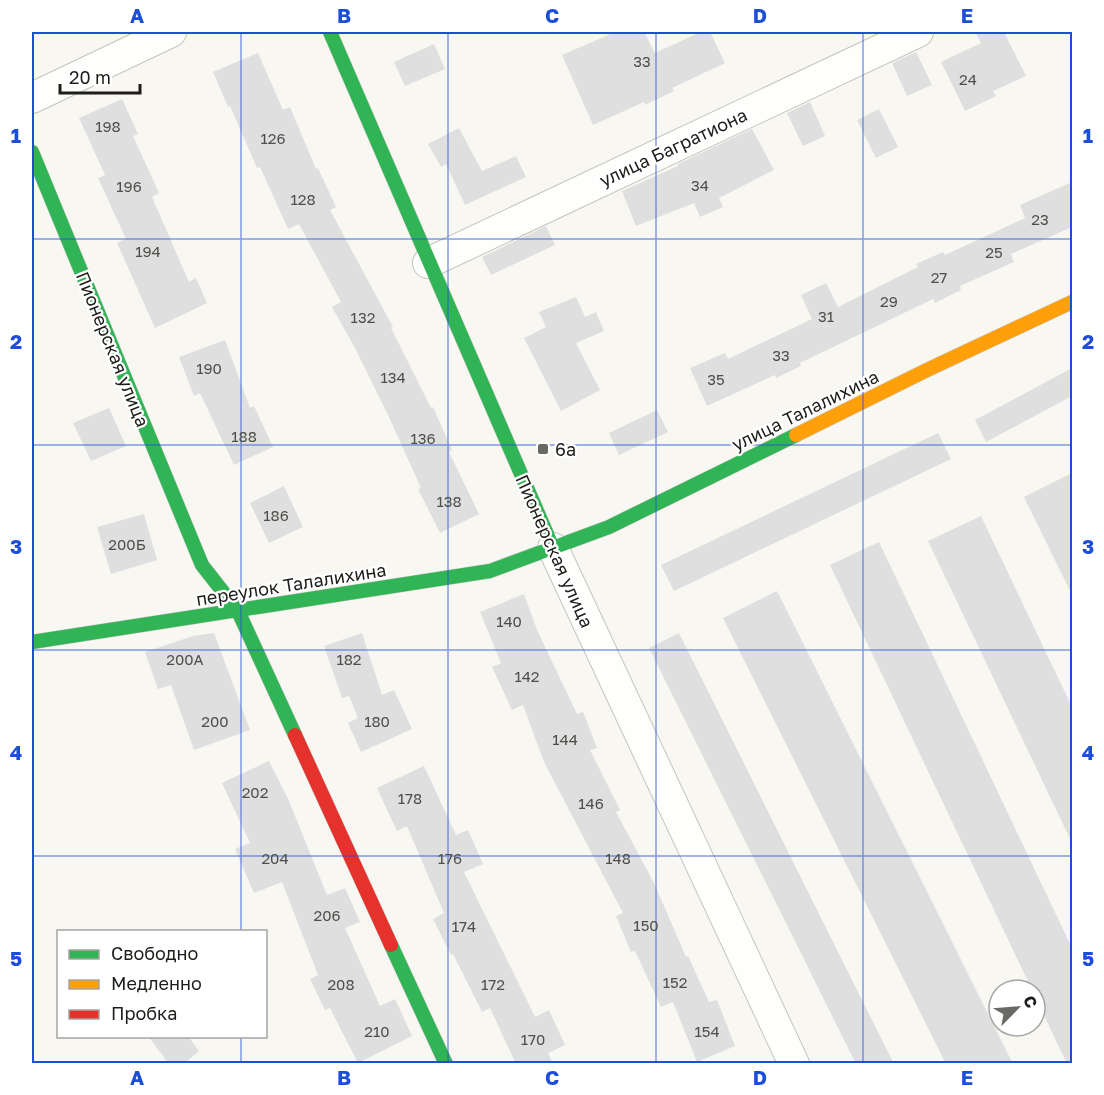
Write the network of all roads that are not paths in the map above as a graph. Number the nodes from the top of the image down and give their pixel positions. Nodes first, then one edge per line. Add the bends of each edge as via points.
1 (171, 32) edge
2 (330, 32) edge
3 (918, 32) edge
4 (32, 98) edge
5 (32, 152) edge
6 (428, 262) junction
7 (1072, 302) edge
8 (553, 548) junction
9 (238, 611) junction
10 (32, 642) edge
11 (446, 1064) edge
12 (794, 1064) edge

1 - 4 street
2 - 6 street, Пионерская улица
3 - 6 street, улица Багратиона
5 - 9 street, Пионерская улица via 202,566
6 - 8 street, Пионерская улица
7 - 8 street, улица Талалихина via 609,527
8 - 9 street, переулок Талалихина via 490,571
8 - 12 street, Пионерская улица
9 - 10 street, переулок Талалихина
9 - 11 street, Пионерская улица

